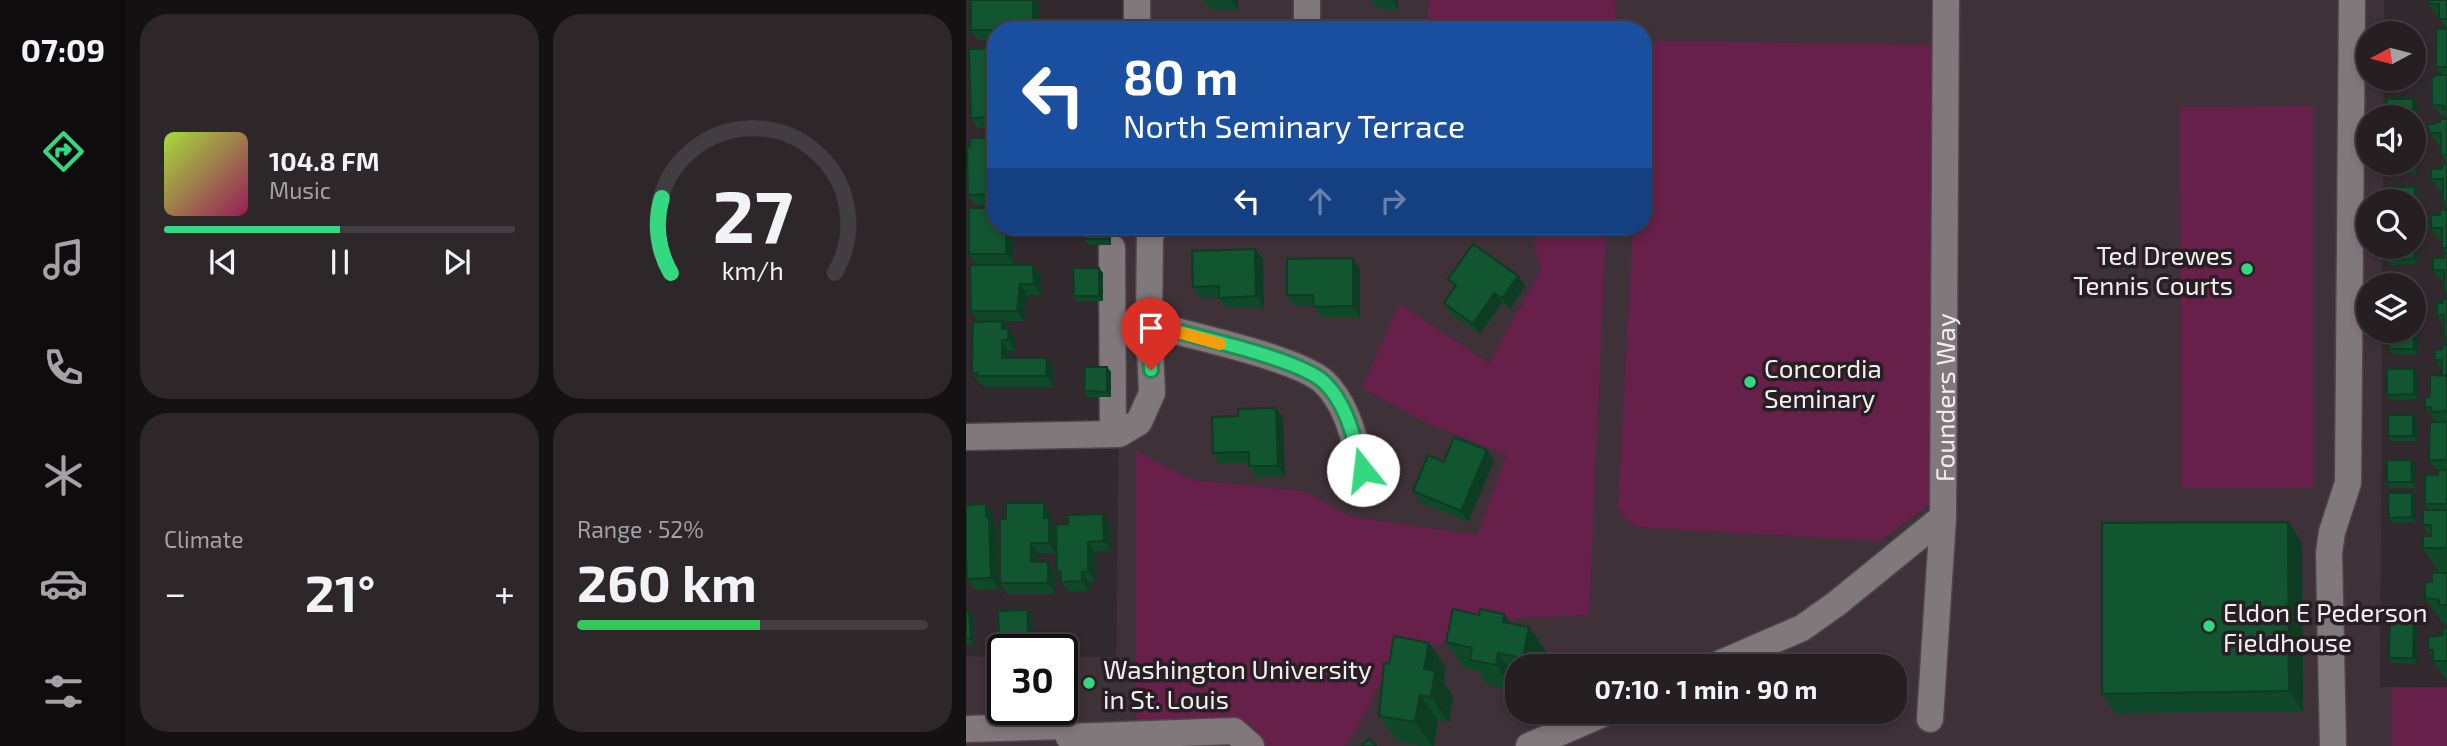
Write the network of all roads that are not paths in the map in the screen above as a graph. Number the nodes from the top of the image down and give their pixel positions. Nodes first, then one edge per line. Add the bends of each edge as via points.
1 (1137, 0) edge
2 (1307, 0) edge
3 (1946, 0) edge
4 (2352, 0) edge
5 (1137, 21) edge
6 (1307, 21) edge
7 (1151, 235) edge
8 (1112, 248) dead end
9 (1149, 324) junction
10 (1116, 434) junction
11 (966, 437) edge
12 (1363, 470) dead end
13 (1943, 517) junction
14 (1743, 654) edge
15 (1930, 719) dead end
16 (1579, 724) edge
17 (966, 729) edge
18 (1072, 742) edge
19 (1251, 746) edge
20 (1529, 746) edge
21 (2333, 746) edge

1 - 5 street
2 - 6 street
3 - 13 street, Founders Way
4 - 21 street via 2348,483 2329,553
7 - 9 street
8 - 10 street
9 - 10 street via 1152,393 1139,422
9 - 12 street via 1301,368 1324,382 1347,415
10 - 11 street
13 - 14 street, Founders Way via 1802,628
13 - 15 street
16 - 20 street
17 - 18 street via 1063,726
18 - 19 street via 1234,731

